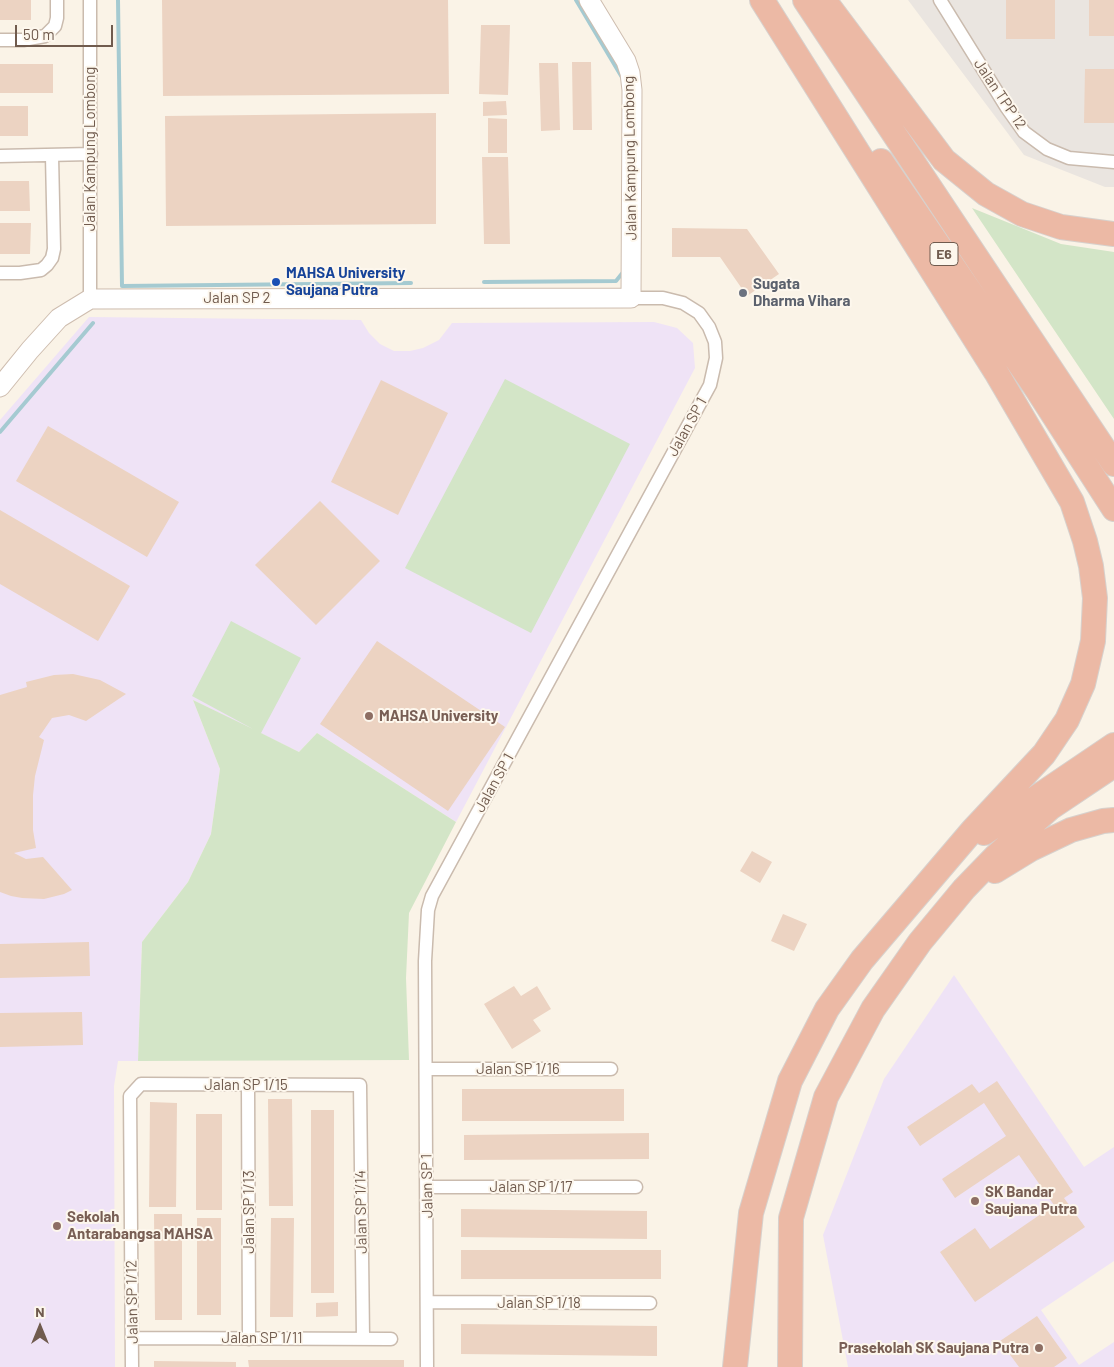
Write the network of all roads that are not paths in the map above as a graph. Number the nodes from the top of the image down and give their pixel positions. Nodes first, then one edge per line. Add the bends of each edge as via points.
1 (57, 0) edge
2 (90, 0) edge
3 (589, 0) edge
4 (762, 0) edge
5 (772, 0) edge
6 (805, 0) edge
7 (824, 0) edge
8 (940, 0) edge
9 (0, 40) edge
10 (91, 154) junction
11 (0, 156) edge
12 (52, 156) junction
13 (1114, 162) edge
14 (1114, 234) edge
15 (0, 273) edge
16 (632, 298) junction
17 (90, 299) junction
18 (0, 386) edge
19 (1114, 464) edge
20 (1114, 508) edge
21 (1114, 745) edge
22 (1114, 765) edge
23 (1114, 820) edge
24 (952, 855) junction
25 (964, 889) junction
26 (426, 1069) junction
27 (610, 1069) dead end
28 (248, 1085) junction
29 (360, 1085) joint
30 (135, 1089) joint
31 (427, 1187) junction
32 (636, 1187) dead end
33 (427, 1302) junction
34 (650, 1303) dead end
35 (133, 1338) junction
36 (362, 1338) junction
37 (249, 1339) junction
38 (391, 1339) dead end
39 (132, 1367) edge
40 (427, 1367) edge
41 (735, 1367) edge
42 (790, 1367) edge

1 - 9 street via 55,26 44,36
2 - 10 street, Jalan Kampung Lombong
3 - 16 street, Jalan Kampung Lombong via 630,73
4 - 24 highway via 996,372 1072,502 1091,566 1095,598 1093,642 1083,684 1068,720 1044,754
5 - 20 highway, E6
6 - 19 highway, E6
7 - 14 highway via 944,160 986,194 1022,214 1061,227
8 - 13 street, Jalan TPP 12 via 1024,132 1047,149 1069,158
10 - 12 street
10 - 17 street, Jalan Kampung Lombong
11 - 12 street
12 - 15 street via 52,258 41,270
16 - 17 street, Jalan SP 2
16 - 26 street, Jalan SP 1 via 663,298 682,303 699,313 715,342 716,358 710,385 432,896 426,932
17 - 18 street via 59,318
21 - 24 highway
22 - 25 highway via 1050,808
23 - 25 highway via 1063,834
24 - 41 highway via 862,960 827,1009 790,1081 751,1213
25 - 42 highway via 920,942 873,1009 826,1097 791,1218
26 - 27 street, Jalan SP 1/16
26 - 31 street, Jalan SP 1
28 - 29 street, Jalan SP 1/15
28 - 30 street, Jalan SP 1/15 via 141,1084
28 - 37 street, Jalan SP 1/13
29 - 36 street, Jalan SP 1/14
30 - 35 street, Jalan SP 1/12 via 130,1096
31 - 32 street, Jalan SP 1/17
31 - 33 street, Jalan SP 1
33 - 34 street, Jalan SP 1/18
33 - 40 street, Jalan SP 1
35 - 37 street, Jalan SP 1/11
35 - 39 street, Jalan SP 1/12
36 - 37 street, Jalan SP 1/11
36 - 38 street, Jalan SP 1/11

